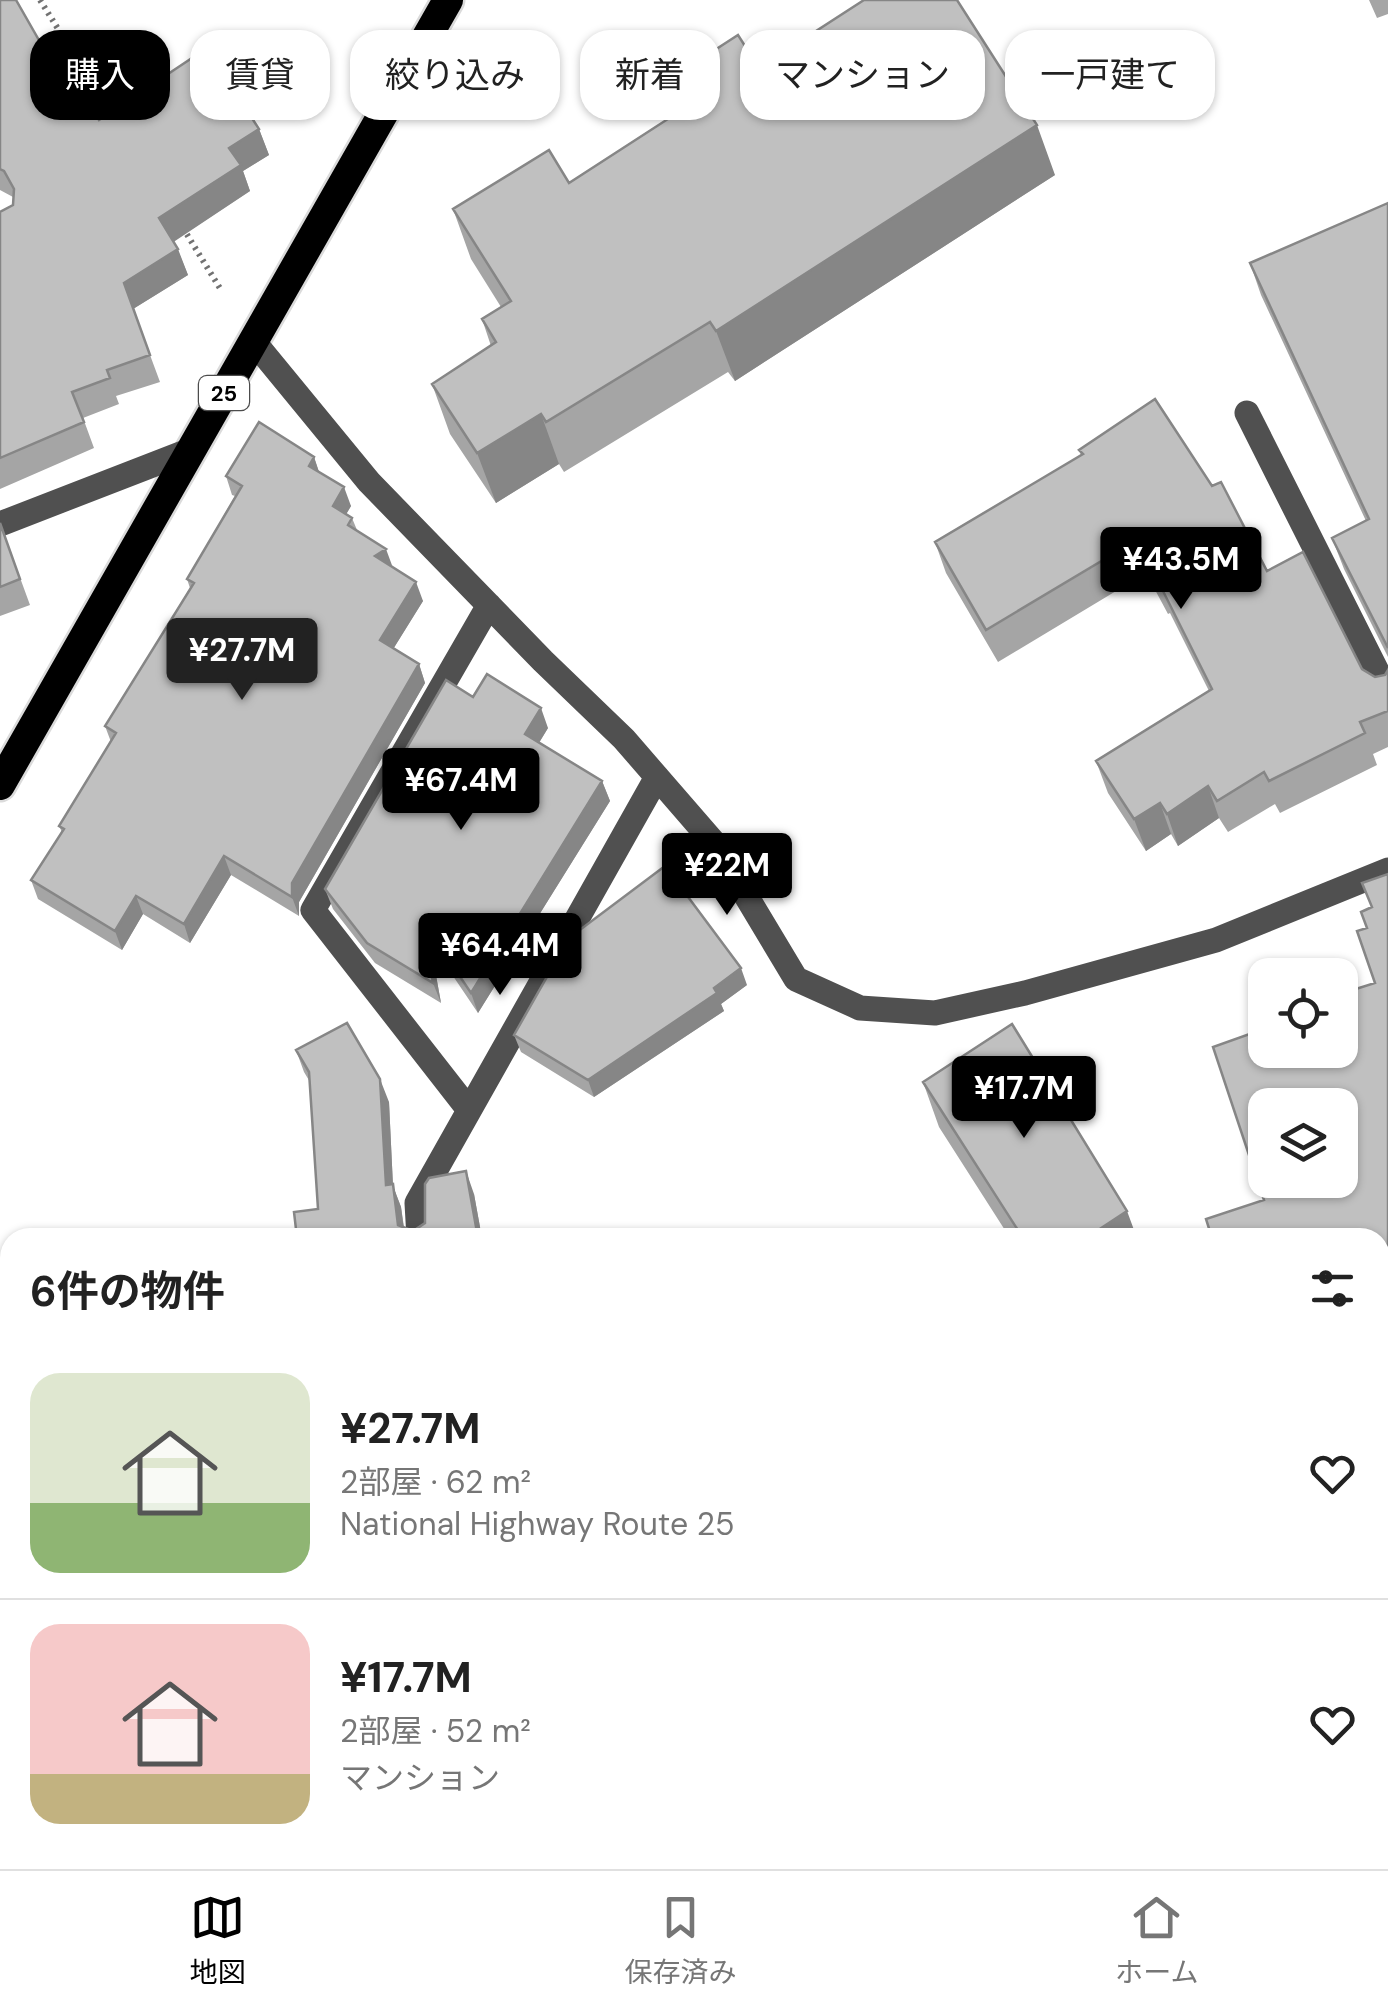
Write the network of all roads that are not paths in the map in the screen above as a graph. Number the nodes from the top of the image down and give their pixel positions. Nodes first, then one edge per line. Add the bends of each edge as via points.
1 (448, 0) edge
2 (254, 342) junction
3 (1247, 413) dead end
4 (192, 450) junction
5 (0, 524) edge
6 (489, 606) junction
7 (1388, 693) edge
8 (656, 776) junction
9 (0, 785) edge
10 (1388, 870) edge
11 (469, 1110) junction
12 (418, 1228) edge

1 - 2 highway, 25
2 - 4 highway, 25
2 - 6 street via 369,482
3 - 7 street
4 - 5 street
4 - 9 highway, 25
6 - 8 street
6 - 11 street via 313,910
8 - 10 street via 715,844 796,978 860,1008 934,1013 1025,993 1216,940
8 - 11 street
11 - 12 street via 416,1202

